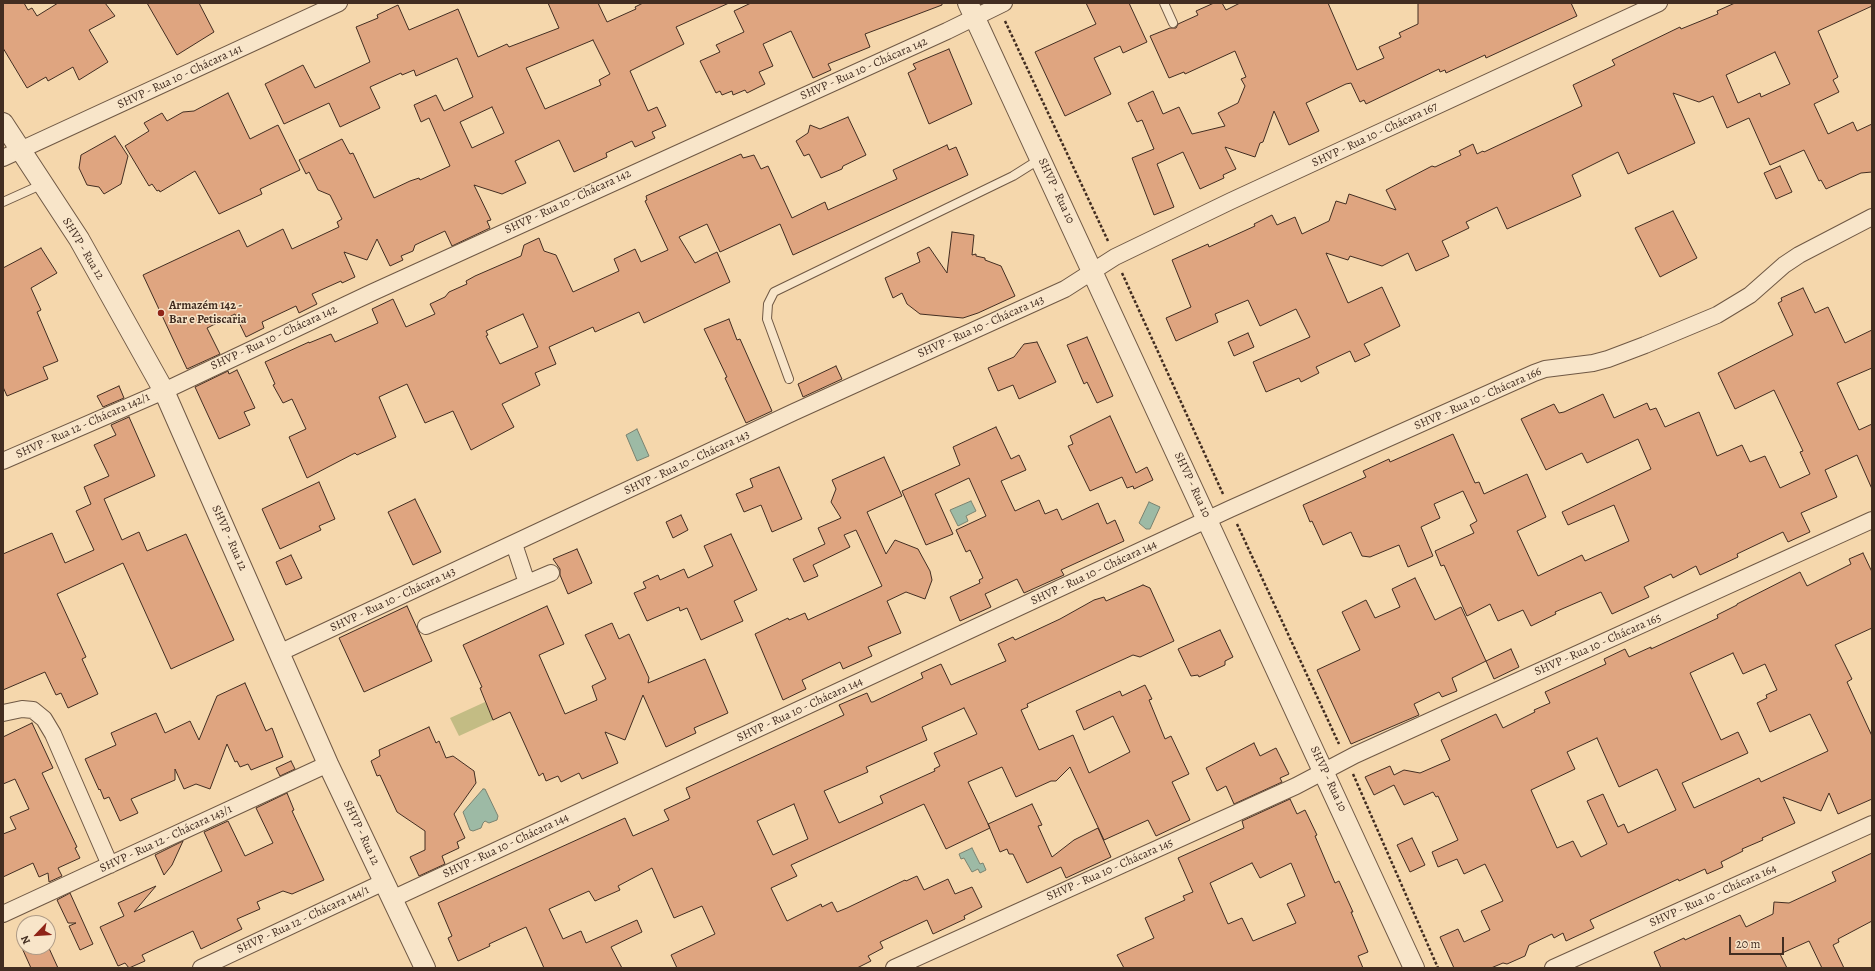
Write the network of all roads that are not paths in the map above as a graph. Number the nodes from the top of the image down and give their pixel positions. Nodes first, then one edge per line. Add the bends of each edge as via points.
1 (339, 3) edge
2 (1164, 3) edge
3 (1659, 3) edge
4 (1001, 4) edge
5 (971, 10) edge
6 (1173, 23) dead end
7 (3, 123) edge
8 (12, 154) edge
9 (1040, 158) junction
10 (43, 184) junction
11 (3, 202) edge
12 (1872, 217) edge
13 (1093, 271) junction
14 (789, 379) dead end
15 (164, 391) junction
16 (3, 461) edge
17 (1208, 520) junction
18 (1872, 520) edge
19 (514, 544) junction
20 (551, 573) dead end
21 (528, 583) junction
22 (426, 626) dead end
23 (279, 653) junction
24 (3, 712) edge
25 (328, 764) junction
26 (1324, 772) junction
27 (1872, 824) edge
28 (110, 865) junction
29 (388, 891) junction
30 (3, 914) edge
31 (201, 968) edge
32 (425, 968) edge
33 (894, 968) edge
34 (1414, 968) edge
35 (1553, 968) edge

1 - 8 street, SHVP - Rua 10 - Chácara 141
2 - 6 lane
3 - 13 street, SHVP - Rua 10 - Chácara 167 via 1239,198 1115,257
4 - 5 street, SHVP - Rua 10 - Chácara 142
5 - 9 street, SHVP - Rua 10
5 - 15 street, SHVP - Rua 10 - Chácara 142
7 - 8 street, SHVP - Rua 12
8 - 10 street, SHVP - Rua 12
9 - 13 street, SHVP - Rua 10
9 - 14 lane via 1013,176 774,292 768,304 767,319
10 - 11 lane
10 - 15 street, SHVP - Rua 12 via 79,239
12 - 17 street, SHVP - Rua 10 - Chácara 166 via 1784,264 1750,295 1717,315 1608,359 1534,373
13 - 17 street, SHVP - Rua 10
13 - 19 street, SHVP - Rua 10 - Chácara 143 via 1065,289 794,412
15 - 16 street, SHVP - Rua 12 - Chácara 142/1
15 - 23 street, SHVP - Rua 12
17 - 26 street, SHVP - Rua 10
17 - 29 street, SHVP - Rua 10 - Chácara 144
18 - 26 street, SHVP - Rua 10 - Chácara 165 via 1362,752
19 - 21 street
19 - 23 street, SHVP - Rua 10 - Chácara 143
20 - 21 street
21 - 22 street
23 - 25 street, SHVP - Rua 12
24 - 28 street via 33,710 44,718
25 - 28 street, SHVP - Rua 12 - Chácara 143/1
25 - 29 street, SHVP - Rua 12
26 - 33 street, SHVP - Rua 10 - Chácara 145
26 - 34 street, SHVP - Rua 10
27 - 35 street, SHVP - Rua 10 - Chácara 164
28 - 30 street, SHVP - Rua 12 - Chácara 143/1
29 - 31 street, SHVP - Rua 12 - Chácara 144/1
29 - 32 street, SHVP - Rua 12

